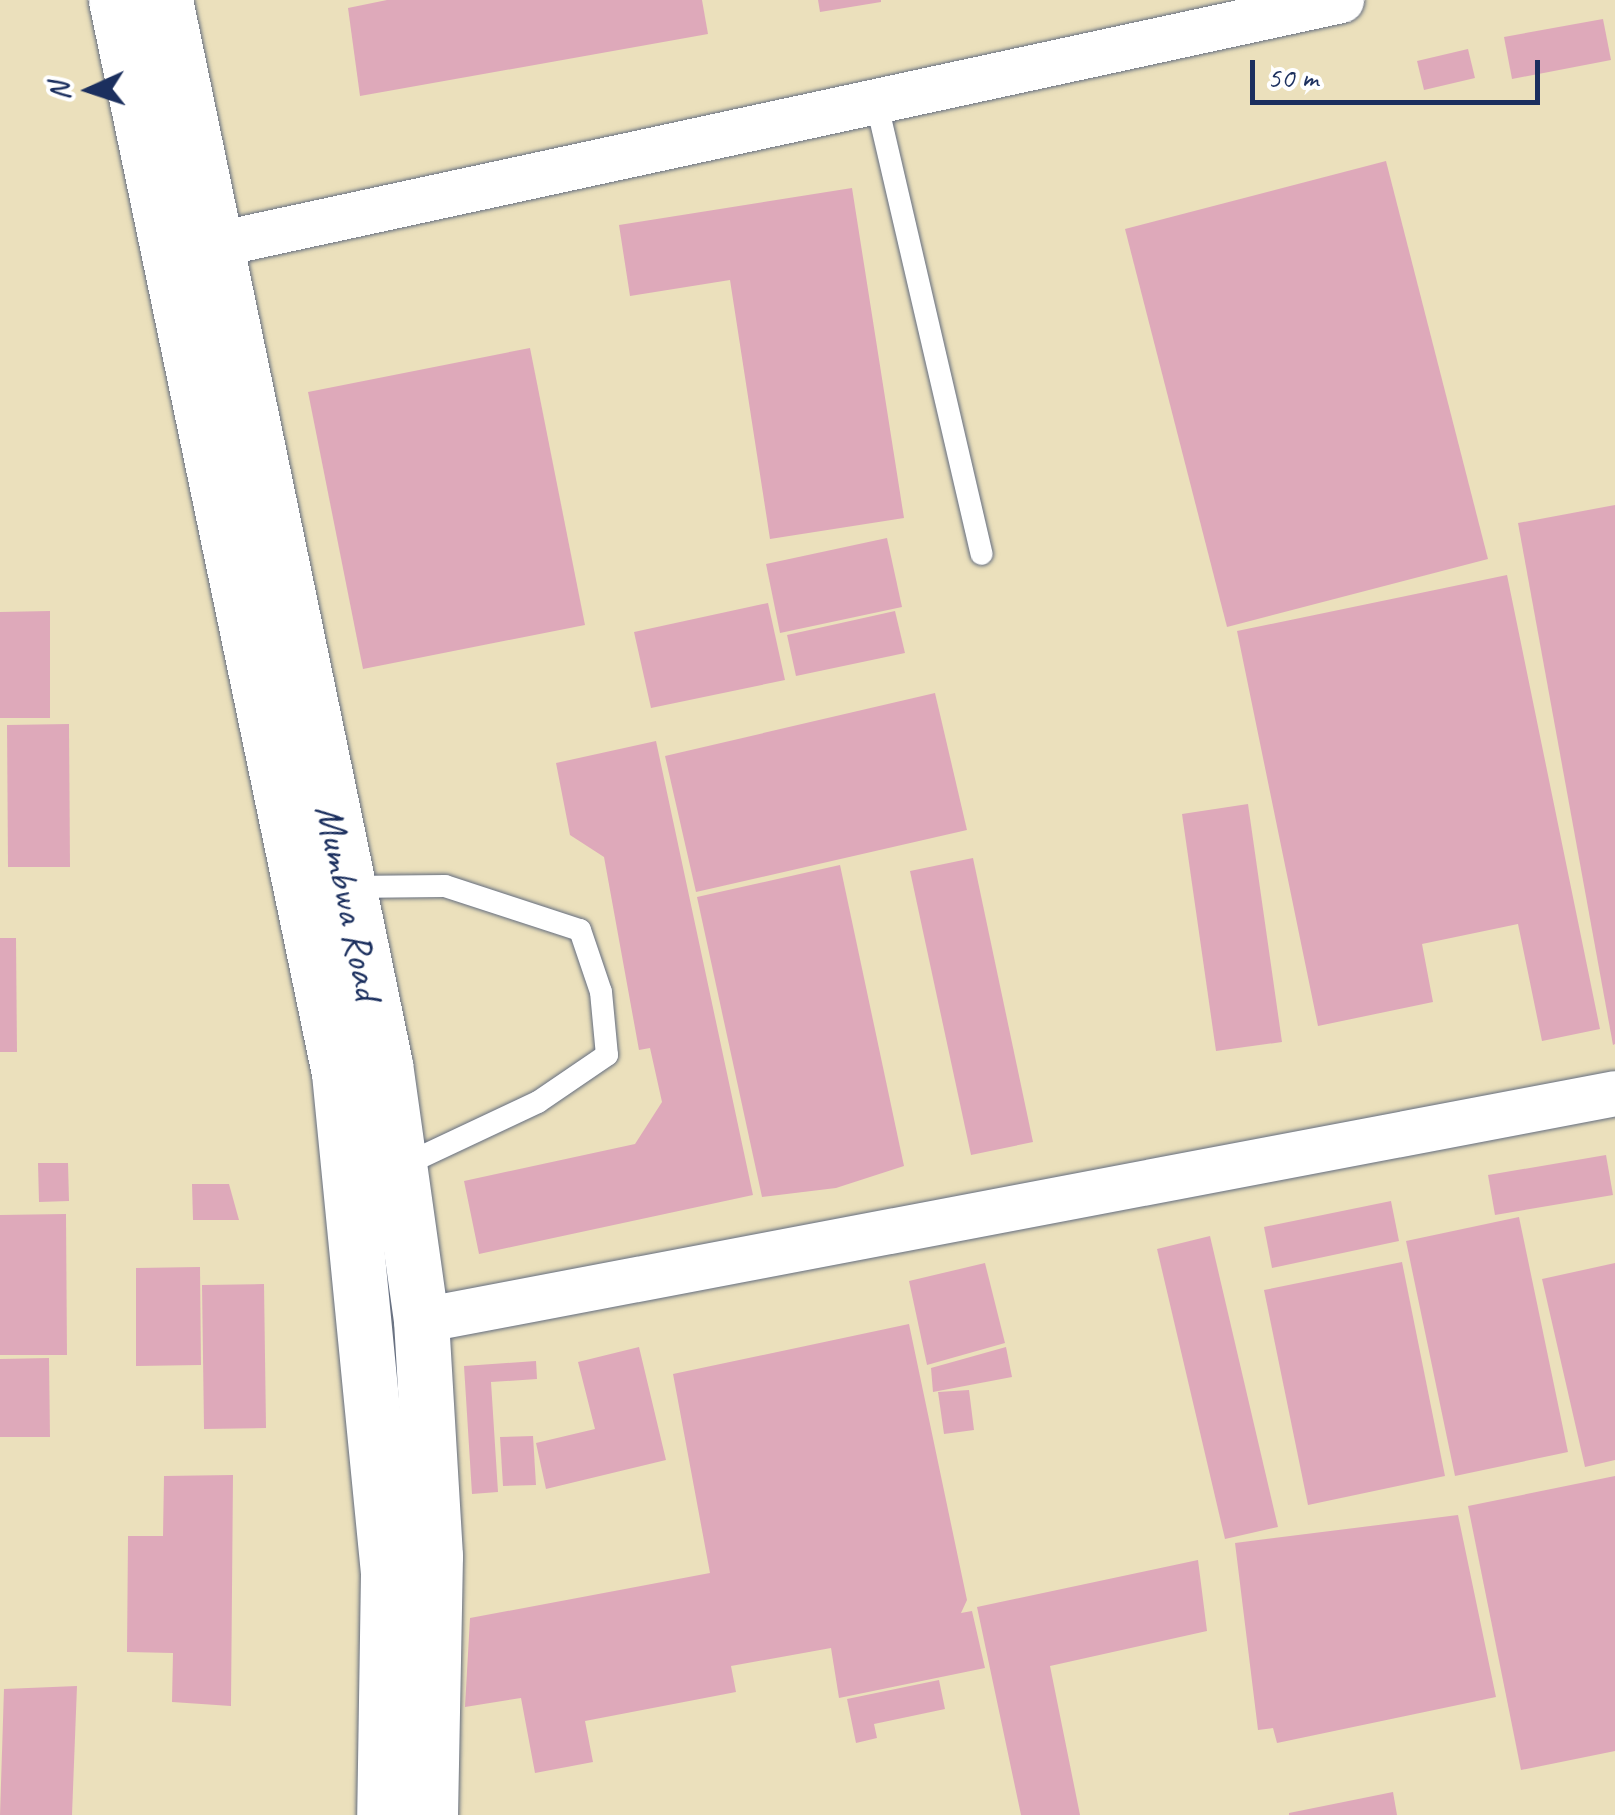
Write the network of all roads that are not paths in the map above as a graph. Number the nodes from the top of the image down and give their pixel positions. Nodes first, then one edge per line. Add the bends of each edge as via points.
1 (116, 0) edge
2 (165, 0) edge
3 (1341, 0) edge
4 (875, 96) junction
5 (192, 250) junction
6 (982, 554) dead end
7 (342, 886) junction
8 (362, 1068) junction
9 (1615, 1092) edge
10 (396, 1168) junction
11 (420, 1320) junction
12 (384, 1815) edge
13 (430, 1815) edge

1 - 5 main road, Mumbwa Road
2 - 5 main road, Mumbwa Road
3 - 4 street
4 - 5 street
4 - 6 lane
5 - 7 main road, Mumbwa Road
5 - 8 main road, Mumbwa Road
7 - 8 main road, Mumbwa Road
7 - 10 lane via 445,886 580,930 600,992 607,1055 538,1102
8 - 10 main road, Mumbwa Road
8 - 12 main road, Mumbwa Road via 388,1573
9 - 11 street
10 - 11 main road, Mumbwa Road
11 - 13 main road, Mumbwa Road via 436,1556

